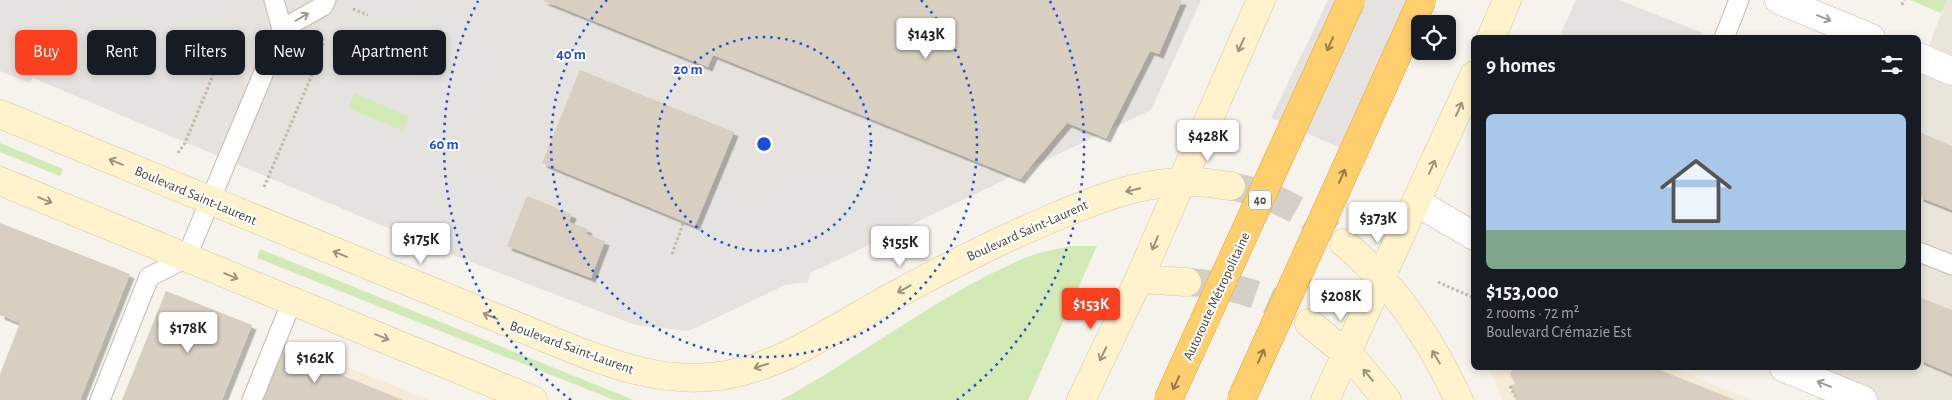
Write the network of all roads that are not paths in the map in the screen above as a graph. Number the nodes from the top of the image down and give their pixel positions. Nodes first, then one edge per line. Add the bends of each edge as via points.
1 (274, 0) edge
2 (326, 0) edge
3 (1261, 0) edge
4 (1351, 0) edge
5 (1422, 0) edge
6 (1507, 0) edge
7 (1739, 0) edge
8 (1779, 0) edge
9 (282, 29) junction
10 (1491, 35) edge
11 (1725, 35) edge
12 (1864, 35) edge
13 (1921, 58) edge
14 (1952, 70) edge
15 (1471, 82) edge
16 (0, 114) edge
17 (0, 181) edge
18 (1181, 182) junction
19 (1231, 186) tunnel mouth
20 (210, 200) junction
21 (1416, 202) junction
22 (1471, 234) edge
23 (1344, 243) tunnel mouth
24 (1921, 253) edge
25 (186, 258) junction
26 (1952, 266) edge
27 (1382, 278) junction
28 (1140, 279) junction
29 (1187, 282) tunnel mouth
30 (292, 301) junction
31 (1309, 323) tunnel mouth
32 (1346, 354) junction
33 (1789, 370) edge
34 (529, 399) edge
35 (100, 400) edge
36 (252, 400) edge
37 (1081, 400) edge
38 (1168, 400) edge
39 (1241, 400) edge
40 (1325, 400) edge
41 (1387, 400) edge
42 (1459, 400) edge
43 (1864, 400) edge

1 - 9 lane
9 -> 2 lane via 323,6
3 -> 18 main road
4 -> 38 highway, Autoroute Métropolitaine / 40, bridge
39 -> 5 highway, bridge
6 - 10 main road
7 - 11 lane
8 -> 12 street
9 - 20 lane
13 - 14 street
21 -> 15 main road
20 -> 16 main road, Boulevard Saint-Laurent
17 -> 25 main road
18 - 19 main road, Boulevard Saint-Laurent
18 -> 20 main road, Boulevard Saint-Laurent via 1126,191 1089,202 1006,237 767,364 738,373 680,378 617,366
18 -> 28 main road
20 - 25 lane
21 - 22 street
21 - 27 main road
23 - 27 main road
24 - 26 lane
25 -> 30 main road
25 - 35 lane via 149,276
27 - 32 main road
42 -> 27 main road via 1414,322
28 - 29 main road
28 -> 37 main road
30 -> 34 main road
30 - 36 lane
31 - 32 main road
32 - 40 main road
41 -> 32 main road via 1365,371
43 -> 33 street

